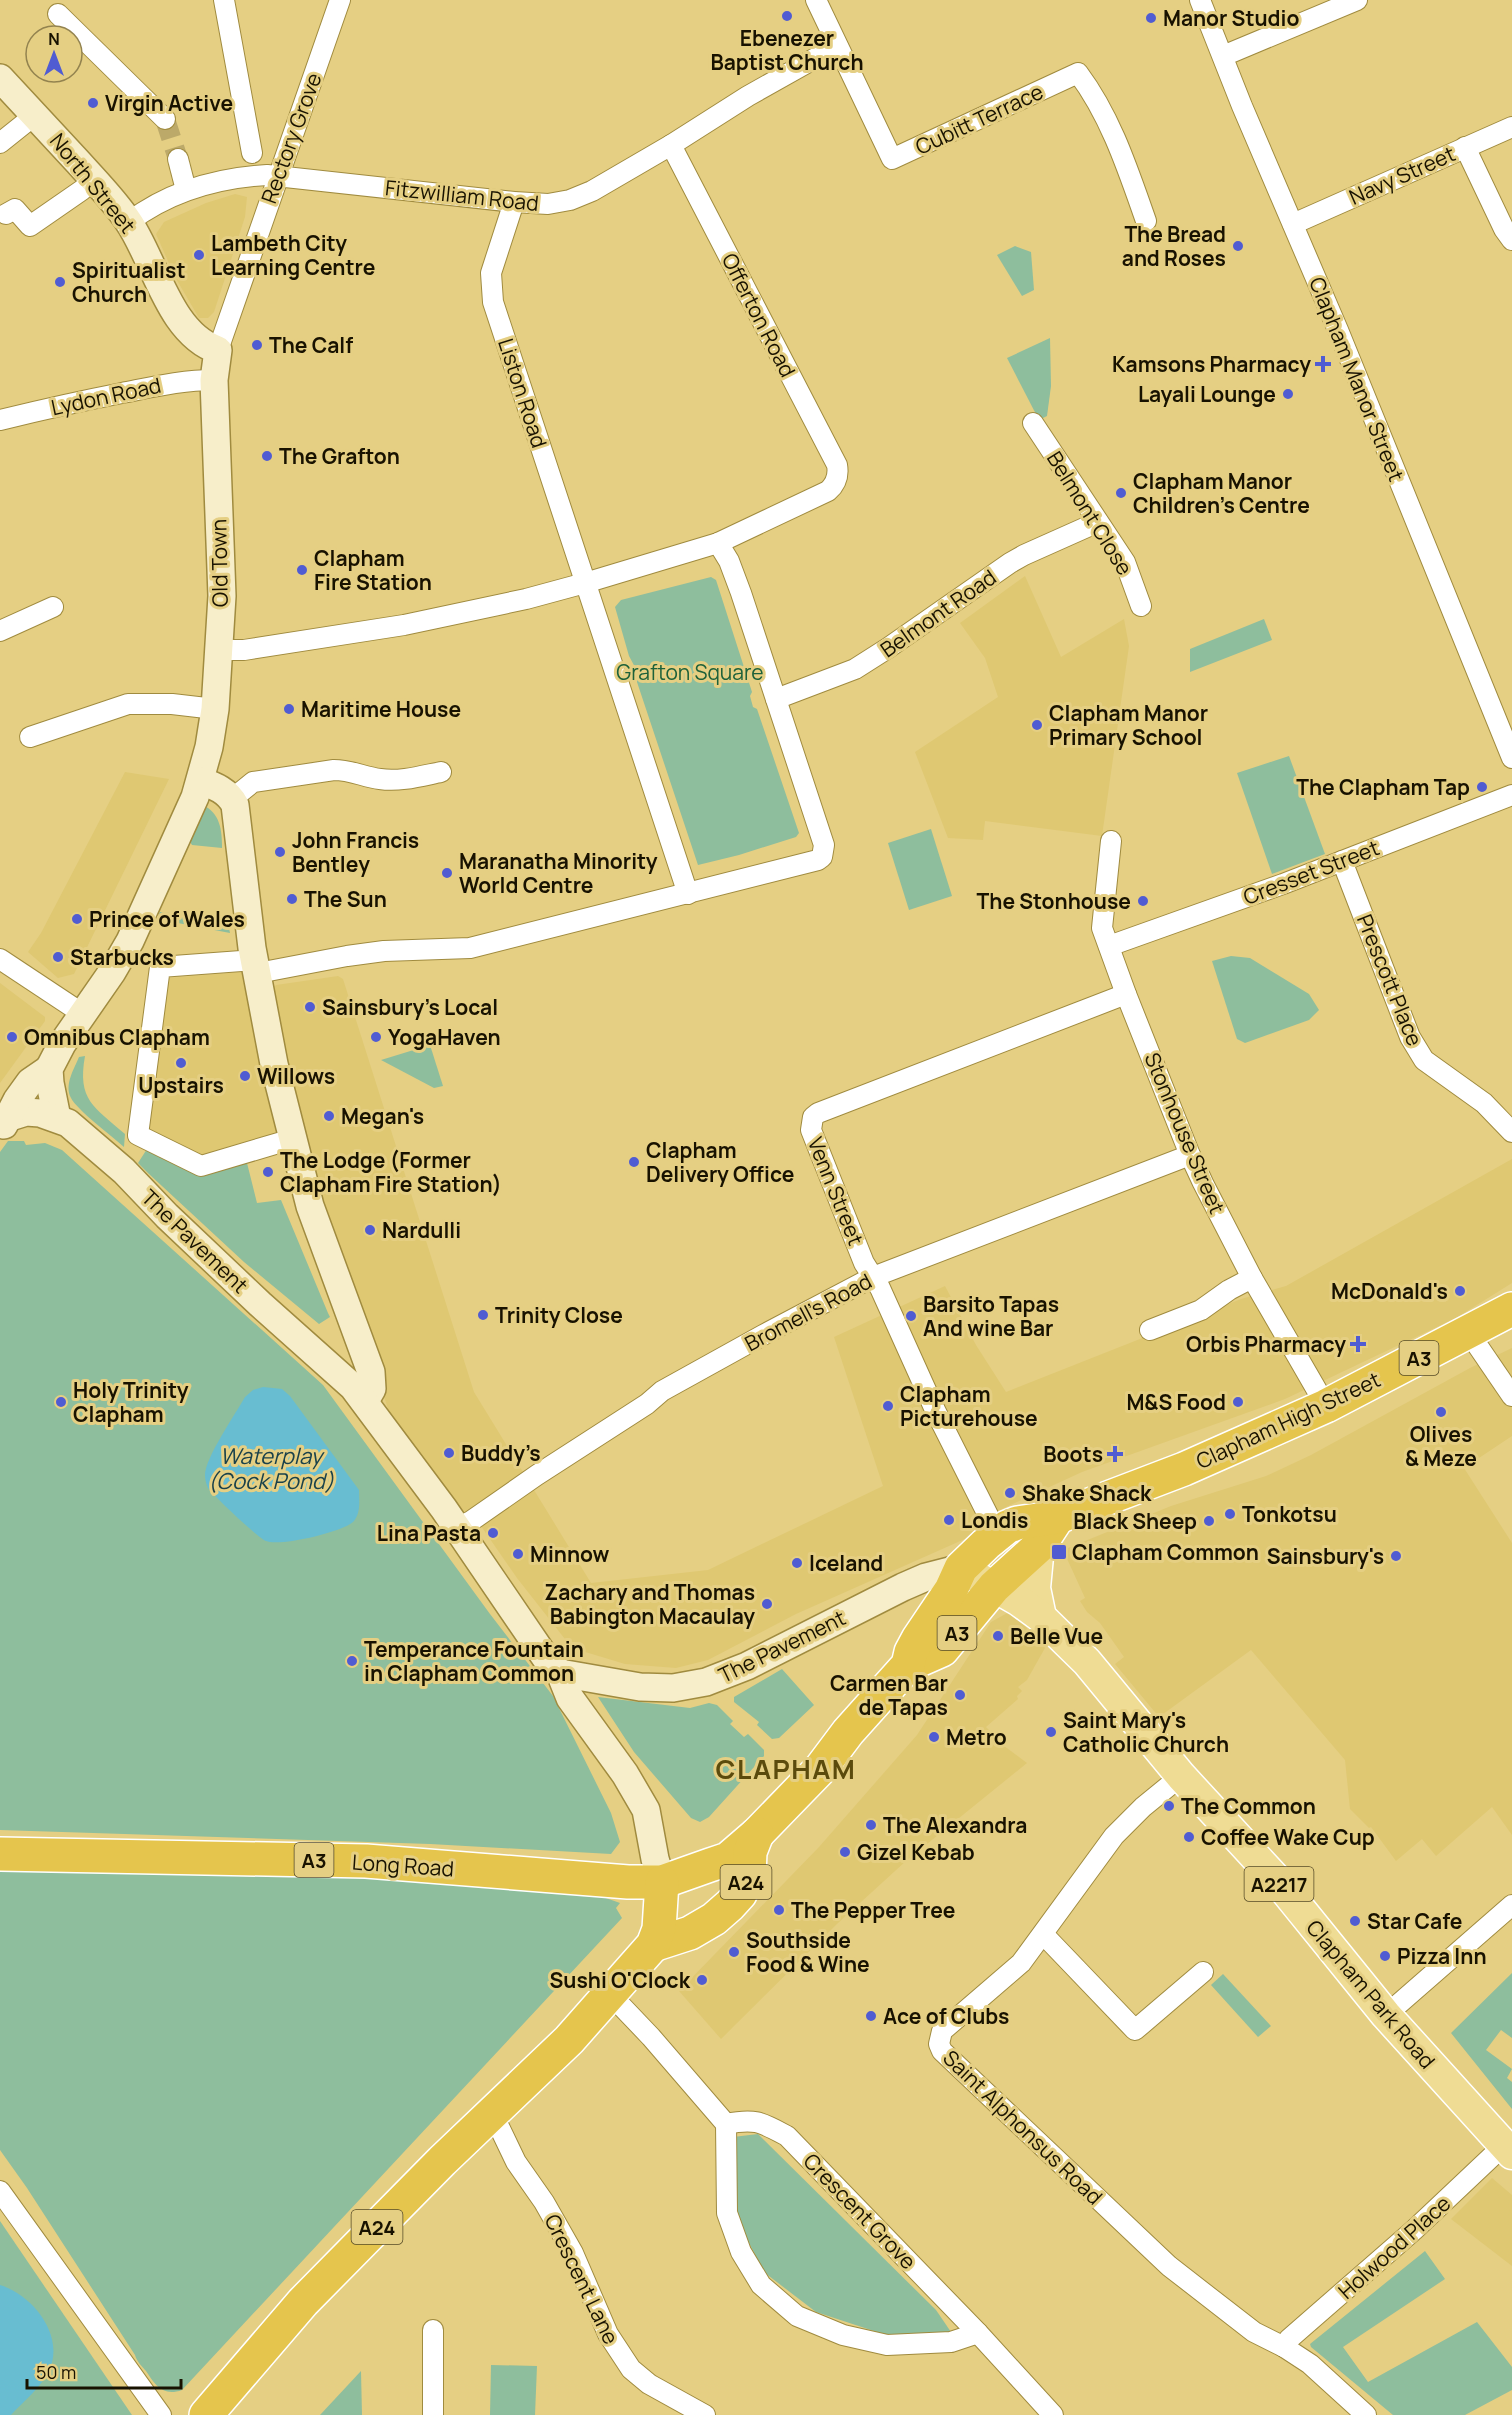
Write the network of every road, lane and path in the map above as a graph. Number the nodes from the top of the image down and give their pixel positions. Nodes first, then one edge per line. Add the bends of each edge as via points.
1 (224, 0) edge
2 (340, 0) edge
3 (816, 0) edge
4 (1200, 0) edge
5 (1357, 0) edge
6 (58, 14) dead end
7 (837, 46) junction
8 (1223, 56) junction
9 (0, 78) edge
10 (35, 115) junction
11 (165, 119) tunnel mouth
12 (1512, 127) edge
13 (0, 143) edge
14 (671, 145) junction
15 (1465, 147) junction
16 (252, 153) dead end
17 (178, 159) tunnel mouth
18 (278, 176) junction
19 (94, 179) junction
20 (186, 190) junction
21 (514, 202) junction
22 (6, 214) dead end
23 (1146, 221) dead end
24 (129, 222) junction
25 (1293, 224) junction
26 (1512, 240) edge
27 (219, 347) junction
28 (214, 380) junction
29 (0, 420) edge
30 (1033, 423) dead end
31 (1098, 522) junction
32 (718, 543) junction
33 (585, 584) junction
34 (1141, 606) dead end
35 (53, 607) dead end
36 (0, 631) edge
37 (219, 650) junction
38 (776, 699) junction
39 (215, 709) junction
40 (30, 737) dead end
41 (1512, 758) edge
42 (441, 772) dead end
43 (201, 781) junction
44 (1512, 795) edge
45 (232, 799) junction
46 (1111, 841) dead end
47 (1342, 861) junction
48 (688, 894) junction
49 (1109, 946) junction
50 (0, 959) edge
51 (256, 966) junction
52 (1126, 994) junction
53 (83, 1014) junction
54 (49, 1069) junction
55 (57, 1118) junction
56 (5, 1124) edge
57 (1512, 1132) edge
58 (282, 1142) junction
59 (1190, 1155) junction
60 (873, 1277) junction
61 (1252, 1278) junction
62 (1512, 1309) edge
63 (1150, 1330) dead end
64 (1469, 1333) junction
65 (1512, 1396) edge
66 (365, 1401) junction
67 (1326, 1406) junction
68 (1058, 1517) junction
69 (457, 1528) junction
70 (998, 1535) junction
71 (1039, 1546) junction
72 (961, 1568) junction
73 (994, 1587) junction
74 (1041, 1617) junction
75 (908, 1665) junction
76 (560, 1673) junction
77 (1181, 1776) junction
78 (758, 1834) junction
79 (0, 1854) edge
80 (662, 1882) junction
81 (1512, 1905) edge
82 (1043, 1934) junction
83 (652, 1945) junction
84 (1203, 1972) dead end
85 (610, 1994) junction
86 (1386, 2015) junction
87 (492, 2112) junction
88 (726, 2124) junction
89 (1507, 2150) edge
90 (0, 2191) edge
91 (433, 2330) dead end
92 (978, 2333) junction
93 (1284, 2347) junction
94 (161, 2415) edge
95 (206, 2415) edge
96 (433, 2415) edge
97 (705, 2415) edge
98 (1053, 2415) edge
99 (1366, 2415) edge

1 - 16 street
2 - 18 street, Rectory Grove
3 - 7 street, Cubitt Terrace
4 - 8 street, Clapham Manor Street
5 - 8 street
6 - 11 street
7 - 14 street, Fitzwilliam Road
7 - 23 street, Cubitt Terrace via 892,159 1078,73 1096,97
8 - 25 street, Clapham Manor Street
9 - 10 main road, North Street
10 - 13 street
10 - 19 main road, North Street
12 - 15 street, Navy Street
14 - 21 street, Fitzwilliam Road via 570,200 548,204
14 - 32 street, Offerton Road via 838,472 828,491
15 - 25 street, Navy Street
15 - 26 street
17 - 20 street
18 - 20 street, Fitzwilliam Road via 236,177
18 - 21 street, Fitzwilliam Road
18 - 27 street, Rectory Grove
19 - 22 street via 30,226 15,209
19 - 24 main road, North Street
20 - 24 street, Fitzwilliam Road
21 - 33 street, Liston Road via 491,273 491,292
24 - 27 main road, North Street via 182,322 200,341
25 - 41 street, Clapham Manor Street
27 - 28 main road, Old Town
28 - 29 street, Lydon Road via 168,383
28 - 37 main road, Old Town via 221,568
30 - 31 street, Belmont Close
31 - 34 street, Belmont Close via 1125,562
31 - 38 street, Belmont Road via 1010,563 855,669
32 - 33 street
32 - 38 street via 741,593
33 - 37 street via 404,625 244,650
33 - 48 street
35 - 36 street
37 - 39 main road, Old Town
38 - 48 street via 824,845 822,857
39 - 40 street via 128,704
39 - 43 main road, Old Town
42 - 45 street via 392,780 334,770 253,782
43 - 45 main road
43 - 53 main road, Old Town via 130,941
44 - 47 street, Cresset Street
45 - 51 main road via 237,812
46 - 49 street, Stonhouse Street via 1102,928
47 - 49 street, Cresset Street
47 - 57 street, Prescott Place via 1410,1037 1424,1060 1484,1103
48 - 51 street via 470,948 384,951
49 - 52 street, Stonhouse Street
50 - 53 street
51 - 58 main road via 274,1064
51 - 58 street via 160,967 138,1135 201,1166
52 - 59 street, Stonhouse Street
52 - 60 street, Venn Street via 813,1117 811,1131
53 - 54 main road, Old Town
54 - 55 main road
54 - 56 main road via 30,1082
55 - 56 main road, The Pavement via 26,1112
55 - 66 main road, The Pavement via 68,1123 124,1172
58 - 66 main road via 310,1206 371,1372 372,1389
59 - 60 street, Bromell's Road
59 - 61 street, Stonhouse Street
60 - 69 street, Bromell's Road via 662,1391
60 - 70 street, Venn Street
61 - 63 street via 1201,1310
61 - 67 street, Stonhouse Street
62 - 64 highway, Clapham High Street / A3
64 - 65 street
64 - 67 highway, Clapham High Street / A3
66 - 69 main road, The Pavement
67 - 68 highway, Clapham High Street / A3 via 1184,1469
68 - 70 highway, Clapham High Street / A3 via 1017,1522
68 - 71 highway, A3
69 - 76 main road, The Pavement via 505,1602
70 - 72 highway, Clapham High Street / A3
71 - 73 highway, A3
71 - 74 main road via 1035,1588
72 - 73 main road, Clapham Park Road / A2217
72 - 75 highway, A3 via 918,1639
72 - 76 main road, The Pavement via 903,1587 747,1666 706,1682 640,1688
73 - 74 main road, Clapham Park Road / A2217
73 - 75 highway, A3 via 942,1650
74 - 77 main road, Clapham Park Road / A2217 via 1087,1662
75 - 78 highway, A3 via 821,1768
76 - 80 main road, The Pavement via 570,1698 646,1810
77 - 82 street, Saint Alphonsus Road via 1114,1836
77 - 86 main road, Clapham Park Road / A2217 via 1275,1878
78 - 80 highway, A3 via 728,1858
78 - 83 highway, A24 via 750,1852 749,1875 730,1905 714,1920 690,1933
79 - 80 highway, Long Road / A3 via 366,1861
80 - 83 highway, A24 via 659,1929
81 - 86 street
82 - 84 street via 1135,2030
82 - 93 street, Saint Alphonsus Road via 1021,1963 942,2031 942,2051 1169,2266 1254,2332
83 - 85 highway, A24
85 - 87 highway, A24 via 569,2040
85 - 88 street
86 - 89 main road, Clapham Park Road / A2217
87 - 95 highway, A24 via 303,2302
87 - 97 street, Crescent Lane via 516,2162 544,2202 583,2274 608,2334 631,2369 649,2384
88 - 92 street, Crescent Grove via 747,2120 787,2136
88 - 92 street via 727,2213 741,2252 761,2285 797,2316 843,2335 887,2345 951,2342
89 - 93 street, Holwood Place
90 - 94 street
91 - 96 street
92 - 98 street, Crescent Grove
93 - 99 street, Saint Alphonsus Road via 1310,2364

